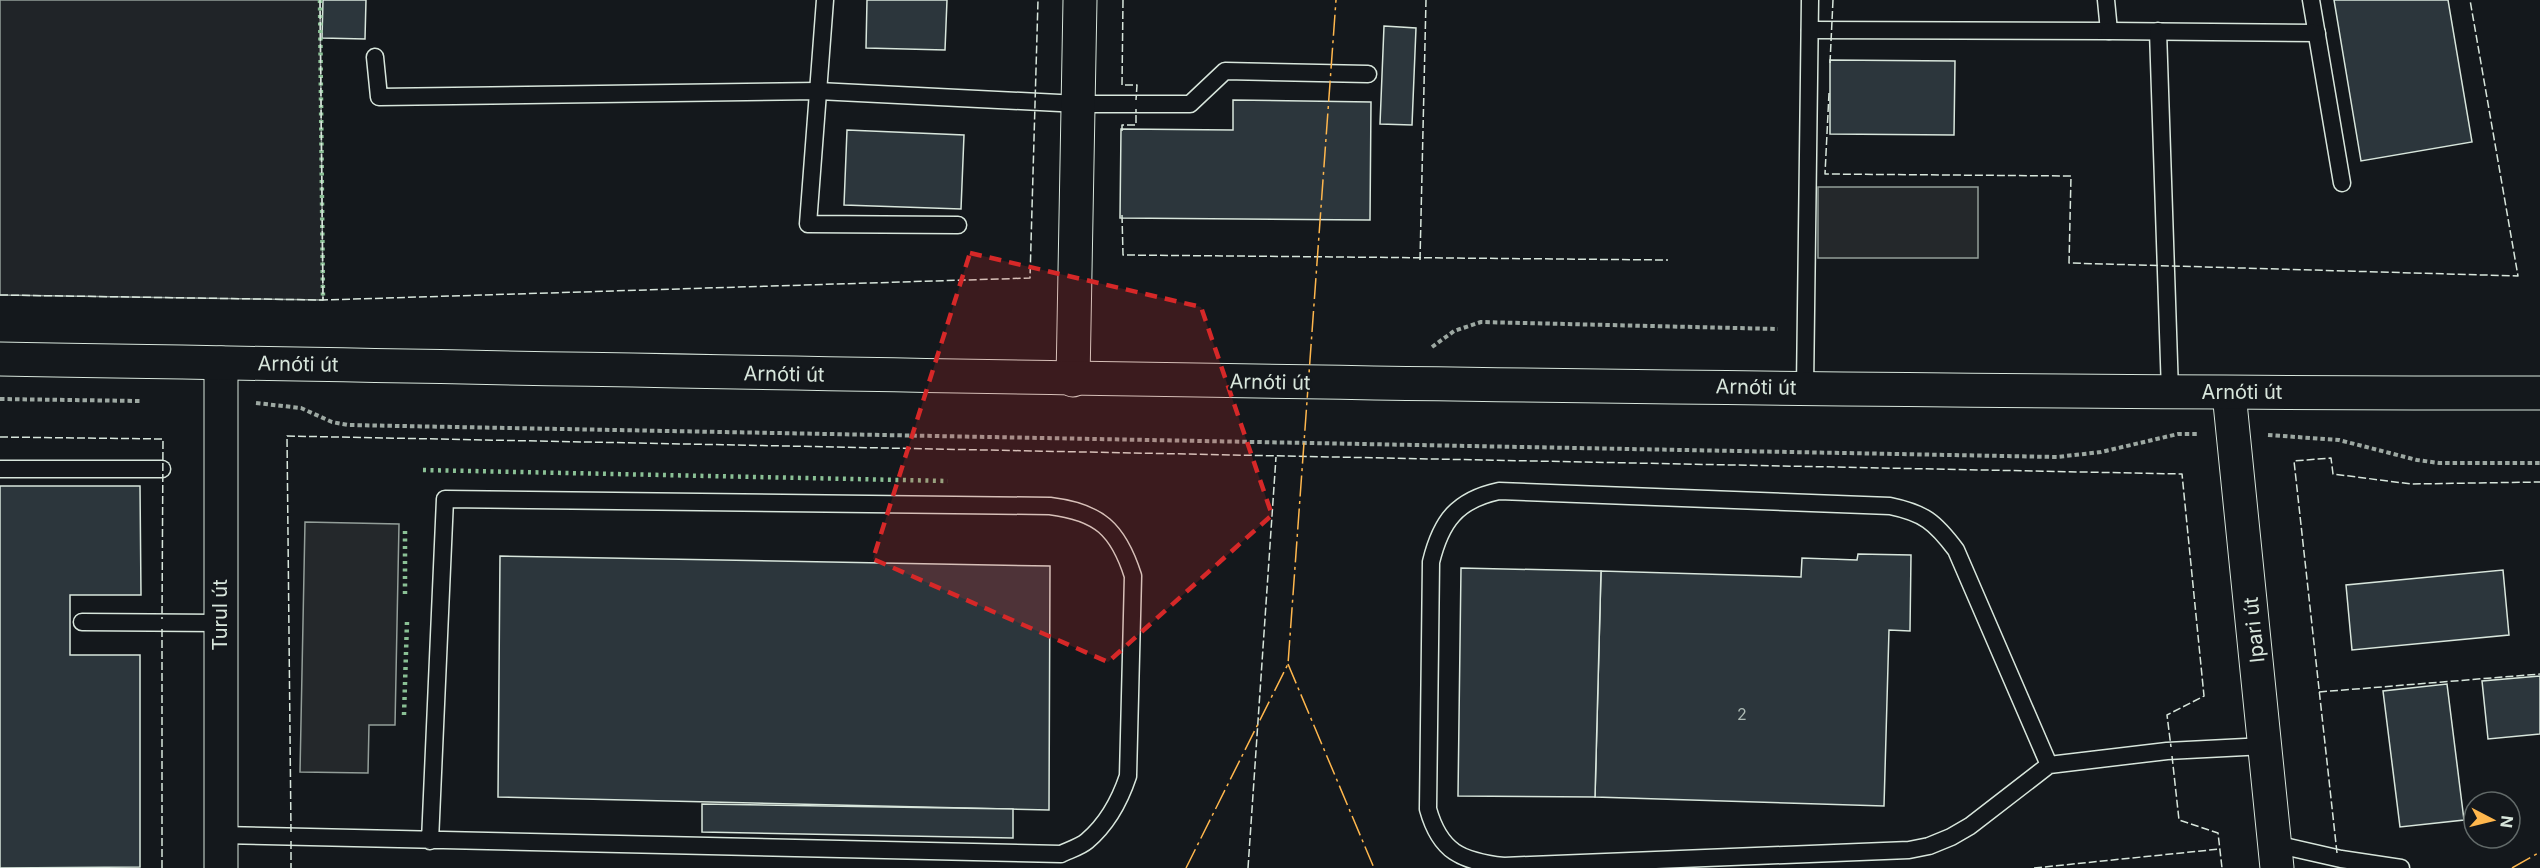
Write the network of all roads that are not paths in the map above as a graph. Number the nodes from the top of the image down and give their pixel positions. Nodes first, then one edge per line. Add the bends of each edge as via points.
1 (825, 0) edge
2 (1080, 0) edge
3 (1810, 0) edge
4 (2106, 0) edge
5 (2311, 0) edge
6 (1810, 30) junction
7 (2109, 31) junction
8 (2158, 31) junction
9 (2317, 33) junction
10 (375, 57) dead end
11 (1368, 74) dead end
12 (818, 91) junction
13 (1079, 104) junction
14 (2342, 183) dead end
15 (958, 225) dead end
16 (0, 359) edge
17 (221, 363) junction
18 (1073, 380) junction
19 (1805, 388) junction
20 (2170, 392) junction
21 (2229, 393) junction
22 (2540, 393) edge
23 (0, 469) edge
24 (162, 469) dead end
25 (82, 622) dead end
26 (220, 623) junction
27 (2265, 746) junction
28 (2049, 765) junction
29 (220, 835) junction
30 (430, 841) junction
31 (2276, 856) edge
32 (221, 868) edge
33 (2401, 868) edge

1 - 12 lane
2 - 13 main road
3 - 6 lane
4 - 7 lane
5 - 9 lane
6 - 7 lane
6 - 19 lane
7 - 8 lane
8 - 9 lane
8 - 20 lane
9 - 14 lane
10 - 12 lane via 379,97
11 - 13 lane via 1225,71 1190,104
12 - 13 lane
12 - 15 lane via 808,224
13 - 18 main road
16 - 17 main road, Arnóti út
17 - 18 main road, Arnóti út
17 - 26 main road, Turul út
18 - 19 main road, Arnóti út
19 - 20 main road, Arnóti út
20 - 21 main road, Arnóti út
21 - 22 main road, Arnóti út
21 - 27 main road, Ipari út
23 - 24 lane
25 - 26 lane
26 - 29 main road, Turul út
27 - 28 lane via 2167,751
27 - 31 main road, Ipari út
28 - 28 lane via 1970,826 1929,846 1909,850 1504,866 1466,858 1440,840 1428,809 1431,562 1437,539 1461,506 1499,490 1890,506 1921,514 1933,522 1956,550
29 - 30 lane
29 - 32 main road, Turul út
30 - 30 lane via 1060,854 1086,842 1104,822 1121,797 1128,776 1133,576 1126,553 1097,519 1074,508 1050,506 446,499
31 - 33 lane via 2341,859

